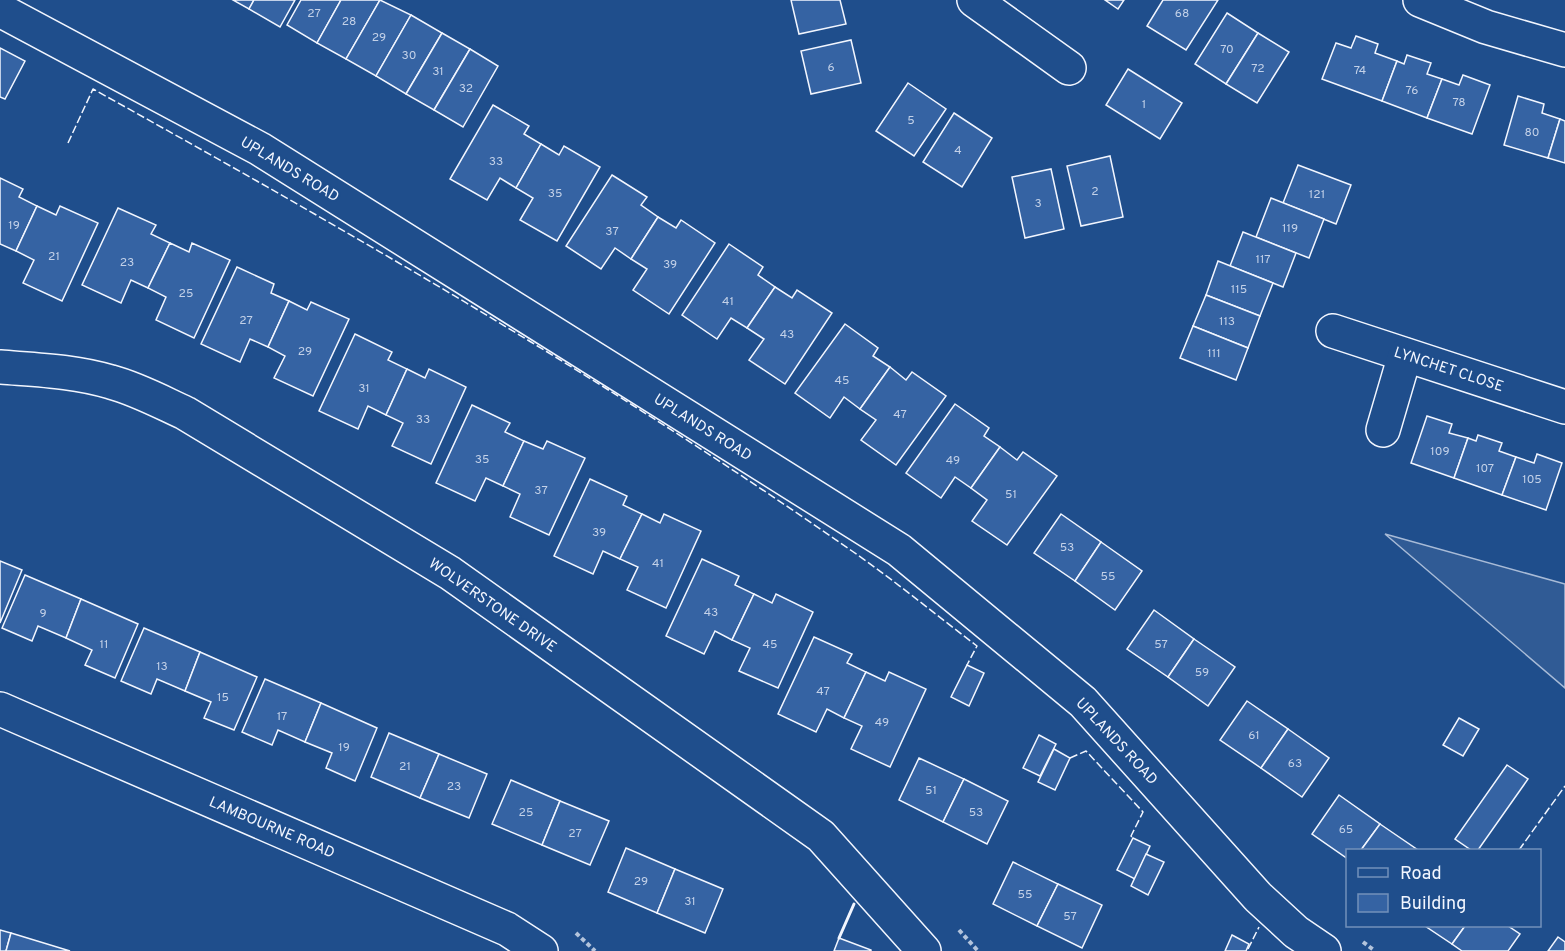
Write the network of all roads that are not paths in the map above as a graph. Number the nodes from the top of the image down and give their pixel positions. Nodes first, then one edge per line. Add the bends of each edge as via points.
1 (1420, 0) edge
2 (993, 5) edge
3 (0, 10) edge
4 (1565, 50) edge
5 (1069, 68) dead end
6 (1333, 331) dead end
7 (1405, 355) junction
8 (0, 367) edge
9 (1565, 407) edge
10 (1383, 430) dead end
11 (0, 710) edge
12 (541, 951) edge
13 (924, 951) edge
14 (1324, 951) edge

1 - 4 street via 1486,27
2 - 5 street
3 - 14 street, UPLANDS ROAD via 260,149 899,550 1083,702 1258,897 1296,932
6 - 7 street, LYNCHET CLOSE
7 - 9 street, LYNCHET CLOSE
7 - 10 street
8 - 13 street, WOLVERSTONE DRIVE via 63,372 112,382 148,396 185,413 450,573 821,836
11 - 12 street, LAMBOURNE ROAD via 507,929

